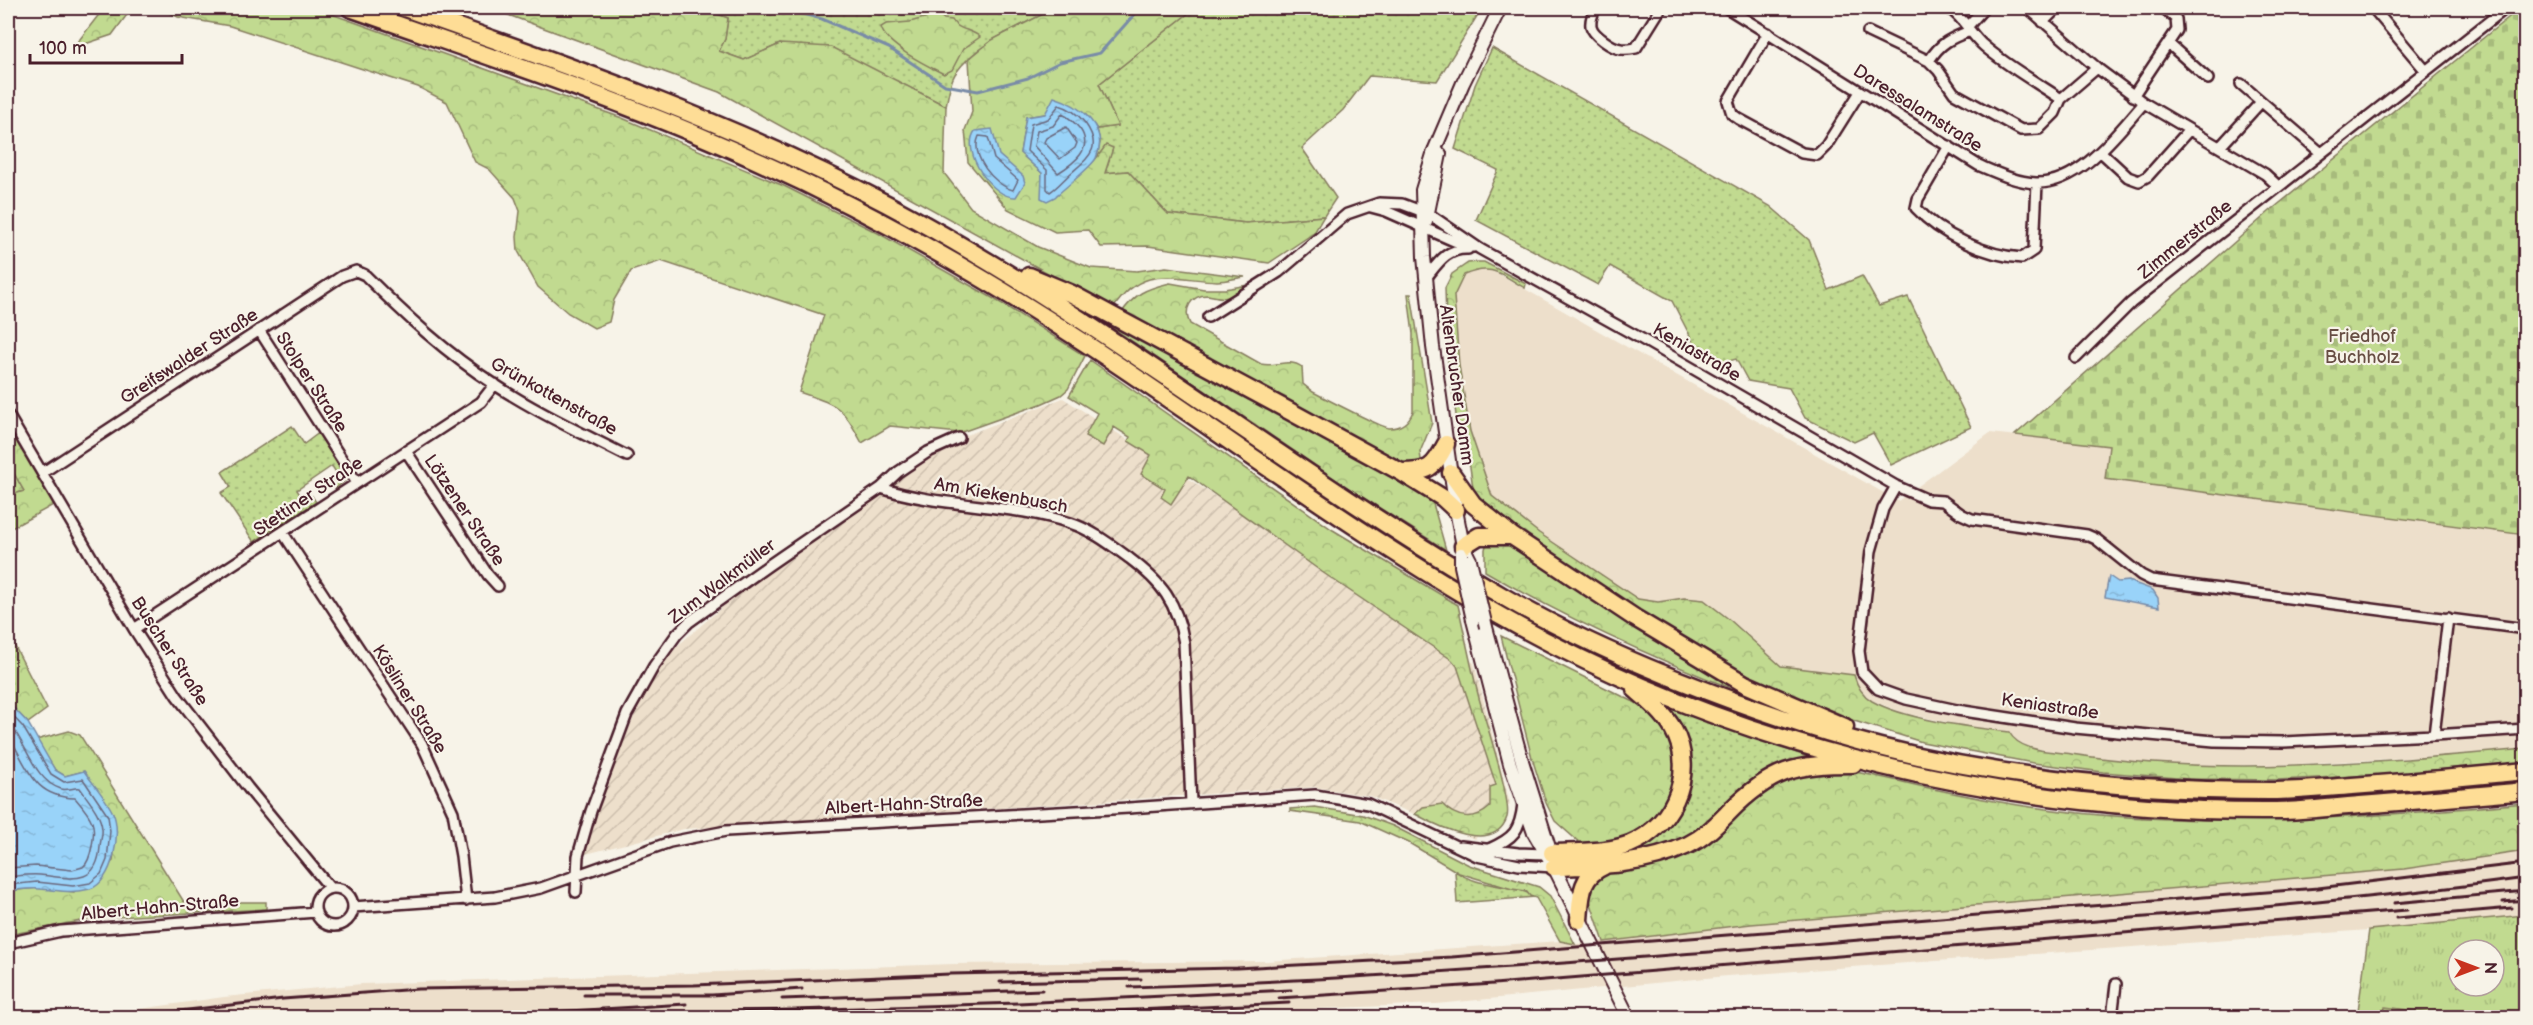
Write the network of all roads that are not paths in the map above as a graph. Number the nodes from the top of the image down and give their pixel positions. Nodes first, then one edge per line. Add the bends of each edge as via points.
1 (350, 8) edge
2 (404, 8) edge
3 (1500, 8) edge
4 (1596, 8) edge
5 (1661, 8) edge
6 (1727, 8) edge
7 (1949, 8) edge
8 (1984, 8) edge
9 (2028, 8) edge
10 (2057, 8) edge
11 (2164, 8) edge
12 (2373, 8) edge
13 (2506, 8) edge
14 (2043, 22) junction
15 (1969, 28) junction
16 (1868, 32) dead end
17 (1767, 33) junction
18 (2169, 44) junction
19 (1929, 61) junction
20 (2097, 68) junction
21 (2426, 71) junction
22 (2208, 79) dead end
23 (2241, 84) dead end
24 (1860, 92) junction
25 (2133, 96) junction
26 (2061, 99) junction
27 (2261, 102) junction
28 (2144, 103) junction
29 (2189, 130) junction
30 (1949, 146) junction
31 (2220, 147) junction
32 (2101, 152) junction
33 (2320, 152) junction
34 (2037, 183) junction
35 (2278, 186) junction
36 (1366, 206) junction
37 (1425, 212) junction
38 (1423, 228) junction
39 (1480, 249) junction
40 (971, 252) junction
41 (356, 271) joint
42 (1426, 278) junction
43 (1208, 317) dead end
44 (259, 330) junction
45 (2076, 358) dead end
46 (495, 384) junction
47 (8, 414) edge
48 (959, 438) dead end
49 (1446, 444) junction
50 (406, 450) junction
51 (627, 456) dead end
52 (1401, 472) junction
53 (42, 473) junction
54 (1451, 473) junction
55 (357, 483) junction
56 (1896, 486) junction
57 (881, 488) junction
58 (1456, 510) junction
59 (283, 533) junction
60 (1512, 536) junction
61 (1465, 553) junction
62 (498, 586) dead end
63 (2448, 618) junction
64 (134, 629) junction
65 (2526, 629) edge
66 (1625, 680) junction
67 (2526, 729) edge
68 (2434, 735) junction
69 (1918, 756) junction
70 (1876, 765) junction
71 (2526, 771) edge
72 (2526, 791) edge
73 (1523, 802) junction
74 (1191, 803) junction
75 (1456, 846) junction
76 (1488, 849) junction
77 (1550, 858) junction
78 (1607, 865) junction
79 (576, 875) junction
80 (330, 888) junction
81 (576, 892) dead end
82 (466, 900) junction
83 (353, 907) junction
84 (316, 912) junction
85 (1579, 920) junction
86 (8, 943) edge
87 (2116, 984) dead end
88 (1629, 1017) edge
89 (2112, 1017) edge

1 - 66 highway via 706,138 881,221 1056,323 1359,529 1506,619
2 - 40 highway via 626,89 792,157 889,205
3 - 37 main road, Altenbrucher Damm via 1463,83 1424,182
4 - 5 street via 1591,26 1595,34 1619,50 1628,50 1636,48
6 - 17 street, Daressalamstraße
7 - 15 street
8 - 15 street
9 - 14 street
10 - 14 street
11 - 18 street via 2176,19 2177,30
12 - 21 street
13 - 21 street, Zimmerstraße
14 - 20 street
15 - 19 street via 1937,48
15 - 26 street via 1984,46
16 - 19 street
17 - 24 street, Daressalamstraße
17 - 24 street via 1728,101 1732,114 1739,119 1802,153 1817,155
18 - 22 street
18 - 25 street
19 - 26 street via 1954,93 2021,130 2039,129 2055,113
20 - 25 street
20 - 26 street
21 - 33 street, Zimmerstraße
23 - 27 street
24 - 30 street, Daressalamstraße
25 - 28 street
27 - 31 street
27 - 33 street
28 - 29 street
28 - 32 street, Daressalamstraße
29 - 31 street
29 - 32 street via 2148,176 2139,180 2128,177
30 - 34 street, Daressalamstraße via 1987,169
30 - 34 street via 1916,208 1950,234 1991,252 2022,258 2034,250
31 - 35 street
32 - 34 street, Daressalamstraße via 2072,172
33 - 35 street, Zimmerstraße
35 - 45 street, Zimmerstraße via 2131,303
36 - 37 street via 1390,203
36 - 38 street
36 - 43 street via 1347,214 1279,272
37 - 38 main road, Altenbrucher Damm
37 - 39 street, Keniastraße
38 - 39 street, Keniastraße
38 - 42 main road, Altenbrucher Damm
39 - 42 street via 1459,249 1446,254
39 - 56 street, Keniastraße
40 - 52 highway via 1072,294
40 - 69 highway via 1067,310 1356,504 1506,598 1630,660 1726,699 1834,735
41 - 44 street, Greifswalder Straße via 342,276
41 - 46 street, Grünkottenstraße via 365,275 423,331
42 - 49 main road, Altenbrucher Damm
44 - 53 street, Greifswalder Straße
44 - 55 street, Stolper Straße
46 - 50 street, Stettiner Straße via 481,402
46 - 51 street, Grünkottenstraße
47 - 53 street, Buscher Straße
48 - 57 street, Zum Walkmüller via 928,452
49 - 52 highway via 1428,469
49 - 54 main road, Altenbrucher Damm
50 - 55 street, Stettiner Straße
50 - 62 street, Lötzener Straße
52 - 58 highway
53 - 64 street, Buscher Straße
54 - 58 main road, Altenbrucher Damm
54 - 60 highway via 1473,504
55 - 59 street, Stettiner Straße
56 - 63 street, Keniastraße via 1928,500 1943,501 1972,519 2087,535 2151,580
56 - 68 street, Keniastraße via 1883,509 1871,551 1859,651 1862,672 1878,689 1957,710 2063,726 2214,741
57 - 74 street, Am Kiekenbusch via 906,496 1072,523 1152,575 1172,601 1181,624
57 - 79 street, Zum Walkmüller via 677,634 627,714 591,811
58 - 61 main road, Altenbrucher Damm
59 - 64 street, Stettiner Straße
59 - 82 street, Kösliner Straße via 422,744 453,812
60 - 61 highway via 1479,536
60 - 69 highway via 1635,618 1745,684 1802,711
61 - 73 main road, Altenbrucher Damm, bridge via 1461,566 1473,620
61 - 77 main road, Altenbrucher Damm, bridge
63 - 65 street, Keniastraße
63 - 68 street
64 - 80 street, Buscher Straße via 177,696
66 - 70 highway via 1720,718
66 - 77 highway via 1664,715 1675,731 1682,769 1676,802 1658,826 1621,848
67 - 68 street, Keniastraße
69 - 71 highway via 2103,784 2278,792
70 - 72 highway via 2030,795 2189,809 2280,811
70 - 78 highway via 1808,765 1789,769 1761,783 1710,832 1689,845 1654,858
73 - 76 street via 1516,832
73 - 77 main road, Altenbrucher Damm via 1534,832
74 - 75 street, Albert-Hahn-Straße via 1304,795 1342,798 1368,804
74 - 79 street, Albert-Hahn-Straße via 726,831 670,842
75 - 76 street, Albert-Hahn-Straße
75 - 77 street, Albert-Hahn-Straße via 1500,862
76 - 77 street, Albert-Hahn-Straße
77 - 78 highway
77 - 85 main road, Altenbrucher Damm
78 - 85 highway via 1596,869 1584,883
79 - 81 street, Zum Walkmüller
79 - 82 street, Albert-Hahn-Straße via 541,888
80 - 83 street via 345,891
80 - 84 street via 317,898
82 - 83 street, Albert-Hahn-Straße
83 - 84 street via 348,920 337,926 324,923
84 - 86 street, Albert-Hahn-Straße via 61,931
85 - 88 main road, Altenbrucher Damm
87 - 89 street

